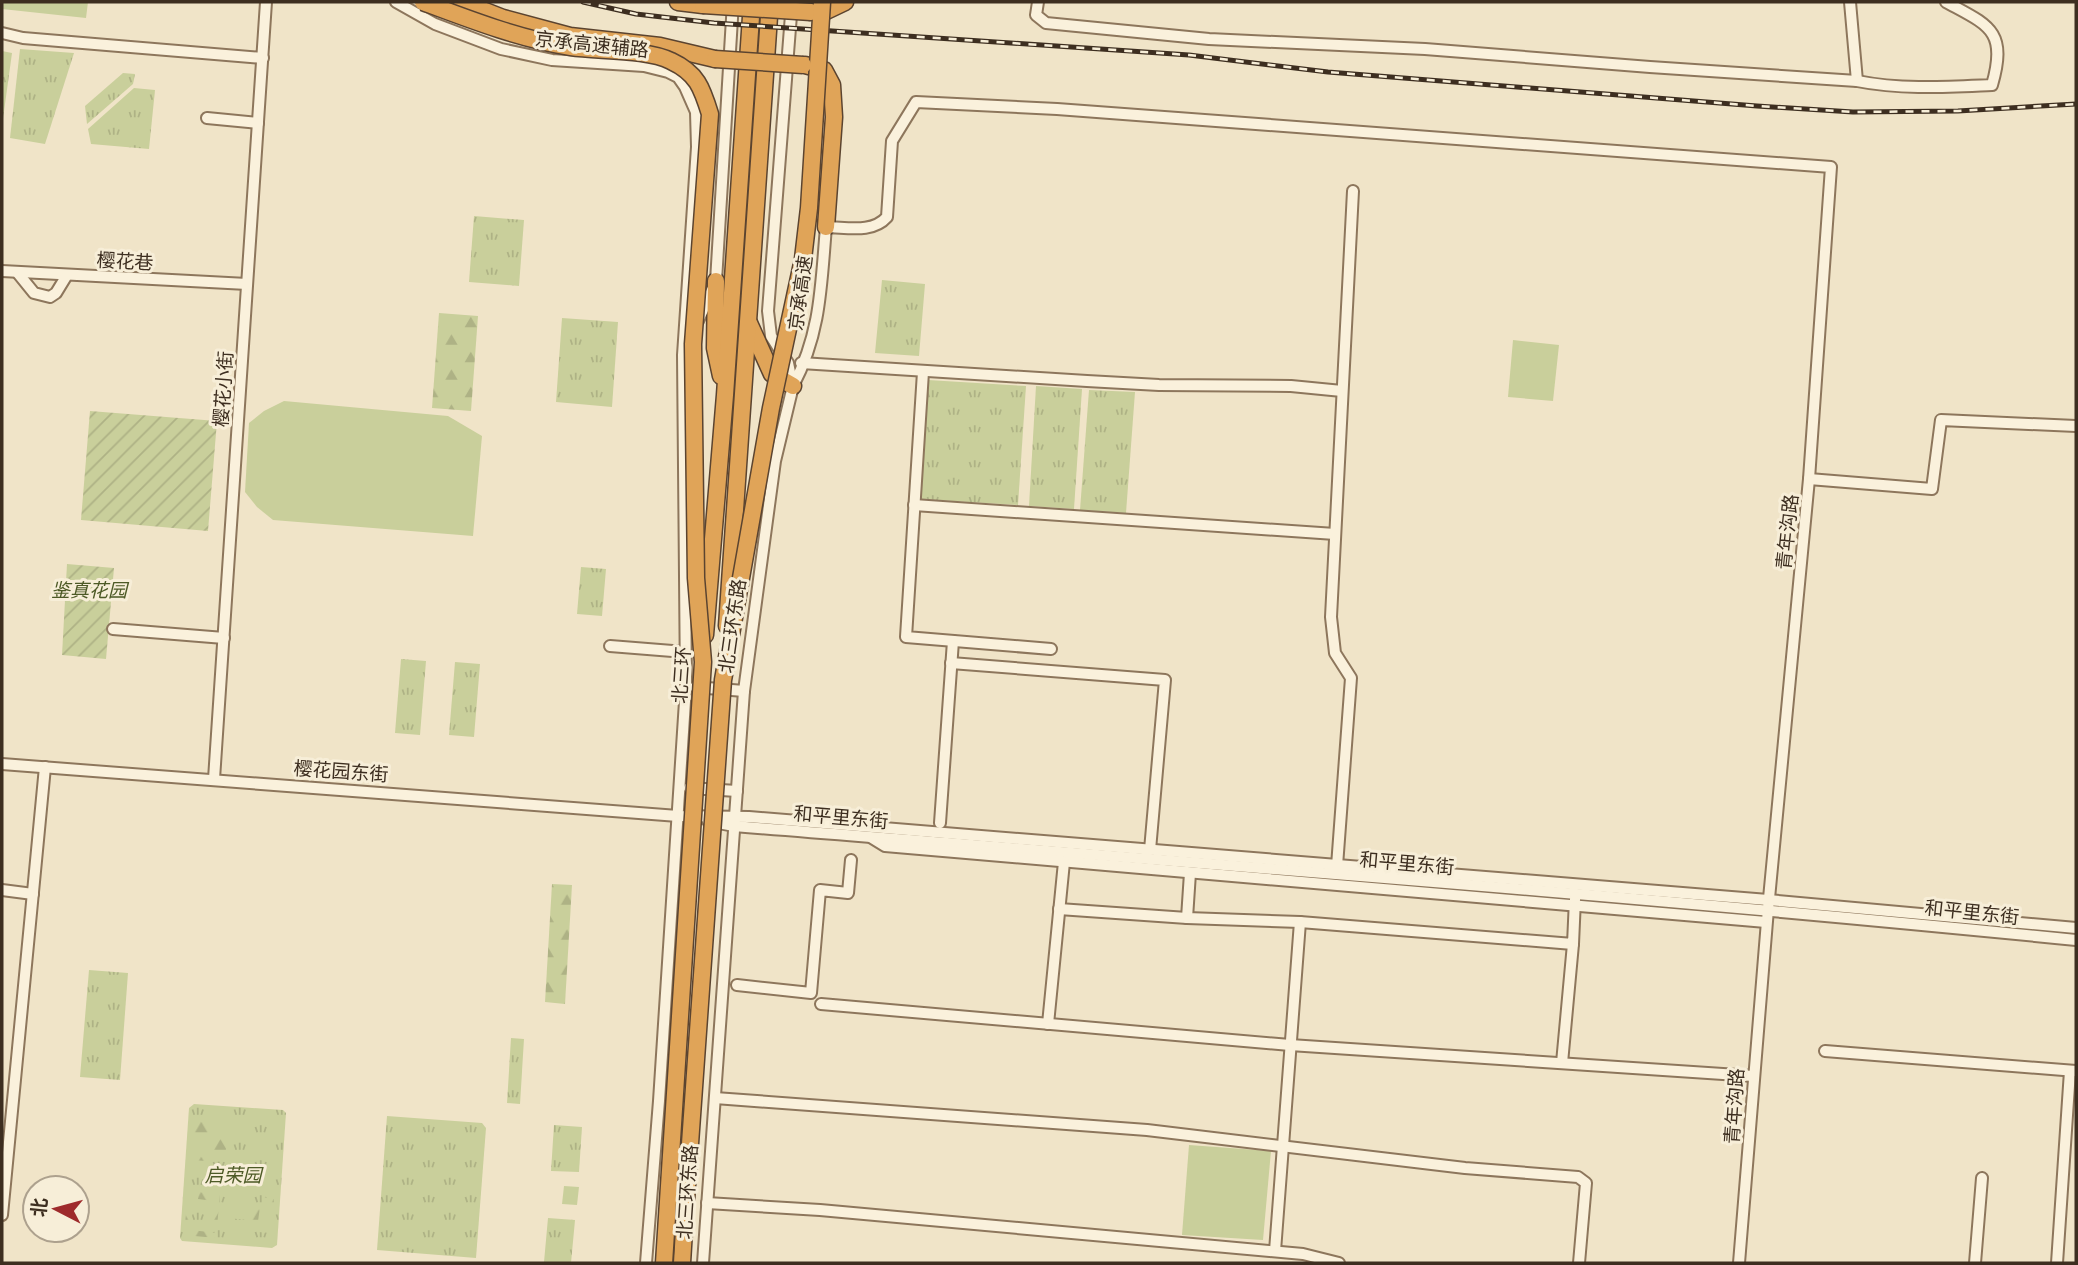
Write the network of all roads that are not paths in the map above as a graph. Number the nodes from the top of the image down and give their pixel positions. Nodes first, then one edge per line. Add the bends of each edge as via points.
1 (266, 2) edge
2 (396, 2) edge
3 (423, 2) edge
4 (462, 2) edge
5 (678, 2) edge
6 (733, 2) edge
7 (752, 2) edge
8 (770, 2) edge
9 (792, 2) edge
10 (845, 2) edge
11 (1038, 2) edge
12 (1850, 2) edge
13 (1946, 2) edge
14 (817, 7) edge
15 (2, 33) edge
16 (262, 58) junction
17 (1857, 81) junction
18 (207, 118) dead end
19 (258, 123) junction
20 (1353, 191) dead end
21 (826, 227) junction
22 (2, 271) edge
23 (17, 272) junction
24 (67, 275) junction
25 (716, 281) junction
26 (247, 284) junction
27 (748, 321) junction
28 (683, 355) junction
29 (788, 363) junction
30 (805, 363) junction
31 (923, 372) junction
32 (793, 386) junction
33 (1342, 391) junction
34 (725, 395) junction
35 (2076, 426) edge
36 (1809, 479) junction
37 (914, 505) junction
38 (1335, 534) junction
39 (113, 629) dead end
40 (224, 638) junction
41 (953, 641) junction
42 (610, 646) dead end
43 (1051, 649) dead end
44 (685, 652) junction
45 (703, 662) junction
46 (951, 663) junction
47 (723, 680) junction
48 (686, 686) junction
49 (744, 691) junction
50 (2, 764) edge
51 (45, 767) junction
52 (214, 779) junction
53 (680, 788) junction
54 (737, 791) junction
55 (678, 816) junction
56 (734, 821) junction
57 (940, 823) dead end
58 (870, 837) junction
59 (1150, 850) junction
60 (851, 860) dead end
61 (1063, 862) junction
62 (1337, 866) junction
63 (1190, 873) junction
64 (2, 890) edge
65 (33, 894) junction
66 (1575, 901) junction
67 (1768, 905) junction
68 (1059, 909) junction
69 (1187, 918) junction
70 (1300, 922) junction
71 (1766, 922) junction
72 (2076, 928) edge
73 (2076, 940) edge
74 (1573, 944) junction
75 (737, 985) dead end
76 (821, 1004) dead end
77 (1048, 1024) junction
78 (1290, 1045) junction
79 (1825, 1051) dead end
80 (1562, 1063) junction
81 (2073, 1071) edge
82 (2, 1073) edge
83 (15, 1075) junction
84 (1754, 1076) junction
85 (715, 1098) junction
86 (1283, 1144) junction
87 (1982, 1178) dead end
88 (650, 1203) junction
89 (707, 1204) junction
90 (2, 1215) edge
91 (1275, 1251) junction
92 (646, 1263) edge
93 (664, 1263) edge
94 (682, 1263) edge
95 (703, 1263) edge
96 (1339, 1263) edge
97 (1578, 1263) edge
98 (1739, 1263) edge
99 (1975, 1263) edge
100 (2057, 1263) edge

1 - 16 street, 樱花小街
2 - 28 street, 京承高速辅路 via 435,24 501,49 574,63 643,65 678,77 692,99 698,125
3 - 45 highway, bridge via 502,31 556,44 669,59 690,72 702,87 710,114 693,358 696,578
4 - 21 highway, bridge via 570,36 824,71 832,85 834,117
5 - 14 highway, bridge
6 - 25 street, 北三环东路
7 - 34 highway, 北三环
8 - 27 highway
9 - 29 street, 北三环东路 via 768,311 771,336
10 - 14 highway via 824,12
11 - 17 street via 1036,15 1046,23 1195,38 1425,48
12 - 17 street
13 - 17 street via 1986,24 1996,38 1992,85 1918,88
14 - 47 highway, bridge via 803,259 771,408
15 - 16 street
16 - 19 street, 樱花小街
18 - 19 street
19 - 26 street, 樱花小街
20 - 33 street
21 - 30 street, 京承高速 via 819,316
21 - 36 street, 青年沟路 via 869,228 887,217 892,141 916,102 1831,167
22 - 23 street, 樱花巷
23 - 24 street, 樱花巷
23 - 24 street via 34,293 50,297
24 - 26 street, 樱花巷
25 - 28 street, 北三环东路
25 - 34 highway via 715,348
26 - 40 street, 樱花小街
27 - 32 highway via 772,374
27 - 47 highway
28 - 44 street, 北三环东路
29 - 30 street
29 - 32 street, 北三环东路
30 - 31 street
30 - 32 street, 京承高速
31 - 33 street
31 - 37 street
32 - 49 street, 北三环东路 via 775,461
33 - 38 street
34 - 45 highway, 北三环
35 - 36 street via 1941,420 1932,489
36 - 67 street, 青年沟路
37 - 38 street
37 - 41 street via 906,637
38 - 62 street via 1331,617 1335,653 1351,678
39 - 40 street
40 - 52 street, 樱花小街
41 - 43 street
41 - 46 street
42 - 44 street
44 - 48 street, 北三环东路
45 - 93 highway, 北三环, bridge
46 - 57 street
46 - 59 street via 1165,680
47 - 94 highway, bridge
48 - 49 street
48 - 53 street, 北三环东路
49 - 54 street, 北三环东路
50 - 51 street, 樱花园东街
51 - 52 street, 樱花园东街
51 - 65 street
52 - 55 street, 樱花园东街
53 - 54 street
53 - 55 street, 北三环东路
54 - 56 street, 北三环东路
55 - 56 street, 樱花园东街
55 - 88 street, 北三环东路
56 - 58 street, 和平里东街
56 - 59 street, 和平里东街
56 - 85 street, 北三环东路
58 - 61 street via 885,846
58 - 66 street, 和平里东街
59 - 62 street, 和平里东街
60 - 75 street via 848,893 820,890 811,993
61 - 63 street
61 - 68 street
62 - 67 street, 和平里东街
63 - 66 street
63 - 69 street
64 - 65 street
65 - 83 street
66 - 67 street, 和平里东街
66 - 71 street
66 - 74 street
67 - 71 street, 青年沟路
67 - 72 street, 和平里东街
67 - 73 street, 和平里东街
68 - 69 street
68 - 77 street
69 - 70 street
70 - 74 street
70 - 78 street
71 - 84 street, 青年沟路
74 - 80 street
76 - 77 street
77 - 78 street
78 - 80 street
78 - 86 street
79 - 81 street
80 - 84 street
81 - 100 street
82 - 83 street
83 - 90 street
84 - 98 street, 青年沟路
85 - 86 street
85 - 89 street, 北三环东路
86 - 91 street
86 - 97 street via 1465,1168 1578,1177 1586,1183
87 - 99 street
88 - 89 street
88 - 92 street, 北三环东路
89 - 91 street
89 - 95 street, 北三环东路
91 - 96 street

